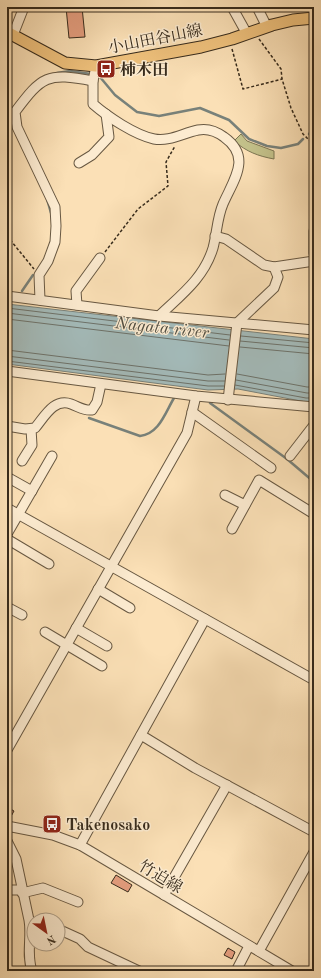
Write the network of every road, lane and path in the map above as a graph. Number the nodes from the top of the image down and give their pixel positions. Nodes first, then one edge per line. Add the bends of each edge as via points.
1 (24, 7) edge
2 (232, 7) edge
3 (257, 7) edge
4 (314, 18) edge
5 (256, 30) junction
6 (10, 34) edge
7 (229, 40) junction
8 (95, 68) junction
9 (282, 79) junction
10 (93, 81) junction
11 (106, 114) junction
12 (180, 135) junction
13 (314, 145) edge
14 (79, 163) dead end
15 (314, 231) edge
16 (7, 236) edge
17 (215, 236) junction
18 (314, 253) edge
19 (100, 258) joint
20 (314, 261) edge
21 (274, 267) junction
22 (39, 275) junction
23 (7, 296) edge
24 (40, 300) junction
25 (77, 305) junction
26 (159, 316) junction
27 (237, 323) junction
28 (314, 330) edge
29 (7, 371) edge
30 (101, 384) junction
31 (196, 396) junction
32 (228, 400) junction
33 (314, 407) edge
34 (192, 412) junction
35 (314, 425) edge
36 (7, 426) edge
37 (31, 429) junction
38 (52, 456) dead end
39 (290, 456) dead end
40 (22, 461) dead end
41 (271, 468) dead end
42 (7, 477) edge
43 (32, 492) junction
44 (225, 495) dead end
45 (245, 505) junction
46 (7, 508) edge
47 (314, 514) edge
48 (18, 515) junction
49 (232, 529) dead end
50 (7, 534) edge
51 (7, 539) edge
52 (48, 564) dead end
53 (111, 566) junction
54 (98, 589) junction
55 (7, 607) edge
56 (130, 608) dead end
57 (22, 615) dead end
58 (205, 619) junction
59 (76, 628) junction
60 (45, 632) dead end
61 (66, 645) junction
62 (108, 646) dead end
63 (102, 666) dead end
64 (314, 680) edge
65 (141, 736) junction
66 (7, 750) edge
67 (227, 785) junction
68 (7, 826) edge
69 (314, 832) edge
70 (7, 841) edge
71 (80, 845) junction
72 (314, 852) edge
73 (7, 890) edge
74 (22, 892) junction
75 (164, 895) junction
76 (78, 902) dead end
77 (66, 933) edge
78 (249, 946) junction
79 (259, 951) junction
80 (32, 971) edge
81 (139, 971) edge
82 (236, 971) edge
83 (292, 971) edge

1 - 6 street
2 - 5 street
3 - 5 street
4 - 5 main road, 小山田谷山線 via 293,20
5 - 7 main road, 小山田谷山線
5 - 9 path via 258,38 281,69
6 - 8 main road, 小山田谷山線 via 65,63
7 - 8 main road, 小山田谷山線
7 - 9 path via 243,89
8 - 10 street
9 - 13 path via 303,134
10 - 11 street via 93,104
10 - 22 street via 60,77 45,80 34,87 15,112 16,127 55,207 55,242
11 - 12 street via 143,136 156,139
11 - 14 street via 109,137 92,155
12 - 17 street via 197,130 211,130 227,139 239,154 237,172 219,214
12 - 19 path via 166,162 168,186 138,209
15 - 18 street
16 - 22 path
17 - 21 street via 226,239 264,265
17 - 26 street via 204,270
19 - 25 street via 76,291
20 - 21 street
21 - 27 street via 278,277 274,288
22 - 24 street
23 - 24 street
24 - 25 street
25 - 26 street
26 - 27 street
27 - 28 street
27 - 32 street
29 - 30 street
30 - 31 street
30 - 37 street via 98,402 92,410 59,403
31 - 32 street
31 - 34 street
32 - 33 street
34 - 41 street
34 - 53 street via 187,433
35 - 39 street
36 - 37 street
37 - 40 street via 32,445
38 - 43 street
42 - 43 street
43 - 48 street
44 - 45 street
45 - 47 street via 259,480
45 - 49 street
46 - 48 street
48 - 50 street
48 - 53 street
51 - 52 street
53 - 54 street
53 - 58 street
54 - 56 street
54 - 59 street
55 - 57 street
58 - 64 street
58 - 65 street
59 - 61 street
59 - 62 street
60 - 61 street
61 - 63 street
61 - 66 street
65 - 67 street
65 - 71 street
67 - 69 street
67 - 75 street
68 - 71 street, 竹迫線 via 53,835
70 - 74 street via 16,859
71 - 75 street, 竹迫線
72 - 79 street
73 - 74 street
74 - 76 street via 43,888
74 - 80 street via 30,929 28,952
75 - 78 street, 竹迫線
77 - 81 street via 80,939 88,947
78 - 79 street, 竹迫線
78 - 82 street
79 - 83 street, 竹迫線

